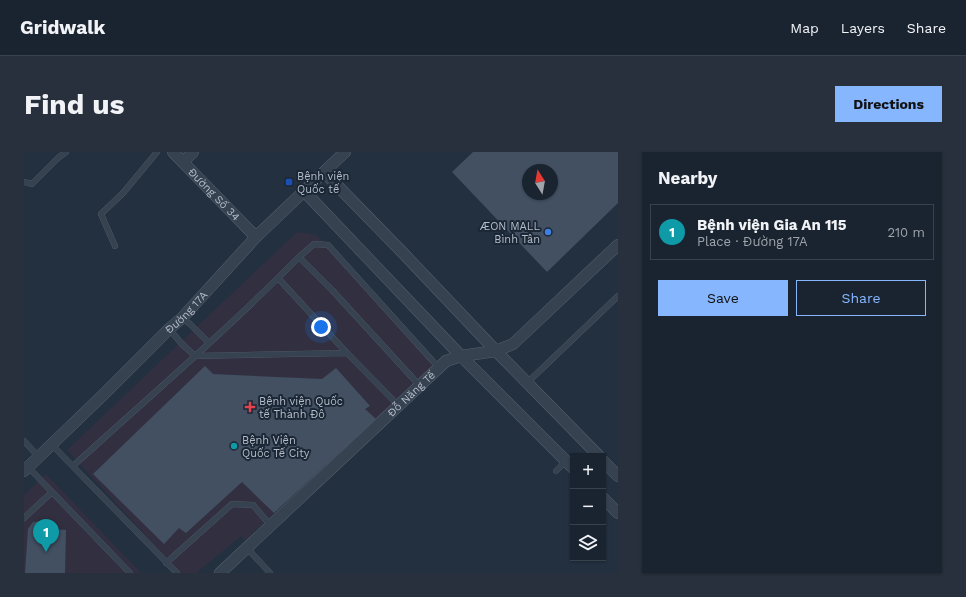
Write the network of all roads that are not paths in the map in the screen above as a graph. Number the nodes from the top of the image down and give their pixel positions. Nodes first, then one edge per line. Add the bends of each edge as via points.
1 (66, 152) edge
2 (157, 152) edge
3 (173, 152) edge
4 (193, 152) edge
5 (345, 152) edge
6 (183, 162) junction
7 (324, 172) junction
8 (24, 182) edge
9 (304, 191) junction
10 (256, 237) junction
11 (618, 245) edge
12 (115, 246) dead end
13 (299, 257) junction
14 (278, 278) junction
15 (618, 296) edge
16 (182, 318) junction
17 (169, 329) junction
18 (209, 343) junction
19 (496, 351) junction
20 (348, 354) junction
21 (195, 356) junction
22 (462, 356) junction
23 (439, 368) junction
24 (527, 383) junction
25 (420, 386) junction
26 (399, 406) junction
27 (24, 441) edge
28 (52, 444) junction
29 (596, 453) edge
30 (39, 456) junction
31 (606, 463) edge
32 (570, 464) edge
33 (74, 466) junction
34 (26, 469) edge
35 (556, 471) dead end
36 (618, 476) edge
37 (52, 492) junction
38 (606, 501) edge
39 (618, 513) edge
40 (24, 518) edge
41 (271, 526) junction
42 (247, 548) junction
43 (166, 563) junction
44 (130, 573) edge
45 (177, 573) edge
46 (220, 573) edge
47 (270, 573) edge

1 - 8 lane via 32,184
2 - 12 lane via 123,194 101,214
3 - 6 street, Đường Số 34
4 - 6 street
5 - 7 street, Đường 17A
6 - 10 street, Đường Số 34
7 - 9 street, Đường 17A
7 - 19 street
9 - 10 street, Đường 17A
9 - 22 street
10 - 16 street, Đường 17A
11 - 19 street, Đỗ Năng Tế via 514,344
13 - 14 lane
13 - 23 lane via 314,244 328,245
13 - 25 lane
14 - 18 lane
14 - 20 lane
15 - 24 lane
16 - 17 street, Đường 17A
16 - 18 lane
17 - 21 lane
17 - 28 street, Đường 17A
18 - 21 lane
19 - 22 street, Đỗ Năng Tế
19 - 24 street
20 - 21 lane
20 - 26 lane
21 - 33 lane
22 - 23 street, Đỗ Năng Tế via 446,361
22 - 32 street
23 - 25 street, Đỗ Năng Tế
24 - 29 street
25 - 26 street, Đỗ Năng Tế
26 - 41 street, Đỗ Năng Tế
27 - 30 lane
28 - 30 street, Đường 17A
28 - 33 lane
30 - 34 street, Đường 17A
31 - 36 street
32 - 35 lane
33 - 43 lane
34 - 37 lane
37 - 40 lane
37 - 44 lane
38 - 39 street
41 - 42 street, Đỗ Năng Tế
41 - 43 lane via 253,505 232,504
42 - 46 street, Đỗ Năng Tế
42 - 47 lane
43 - 45 lane

